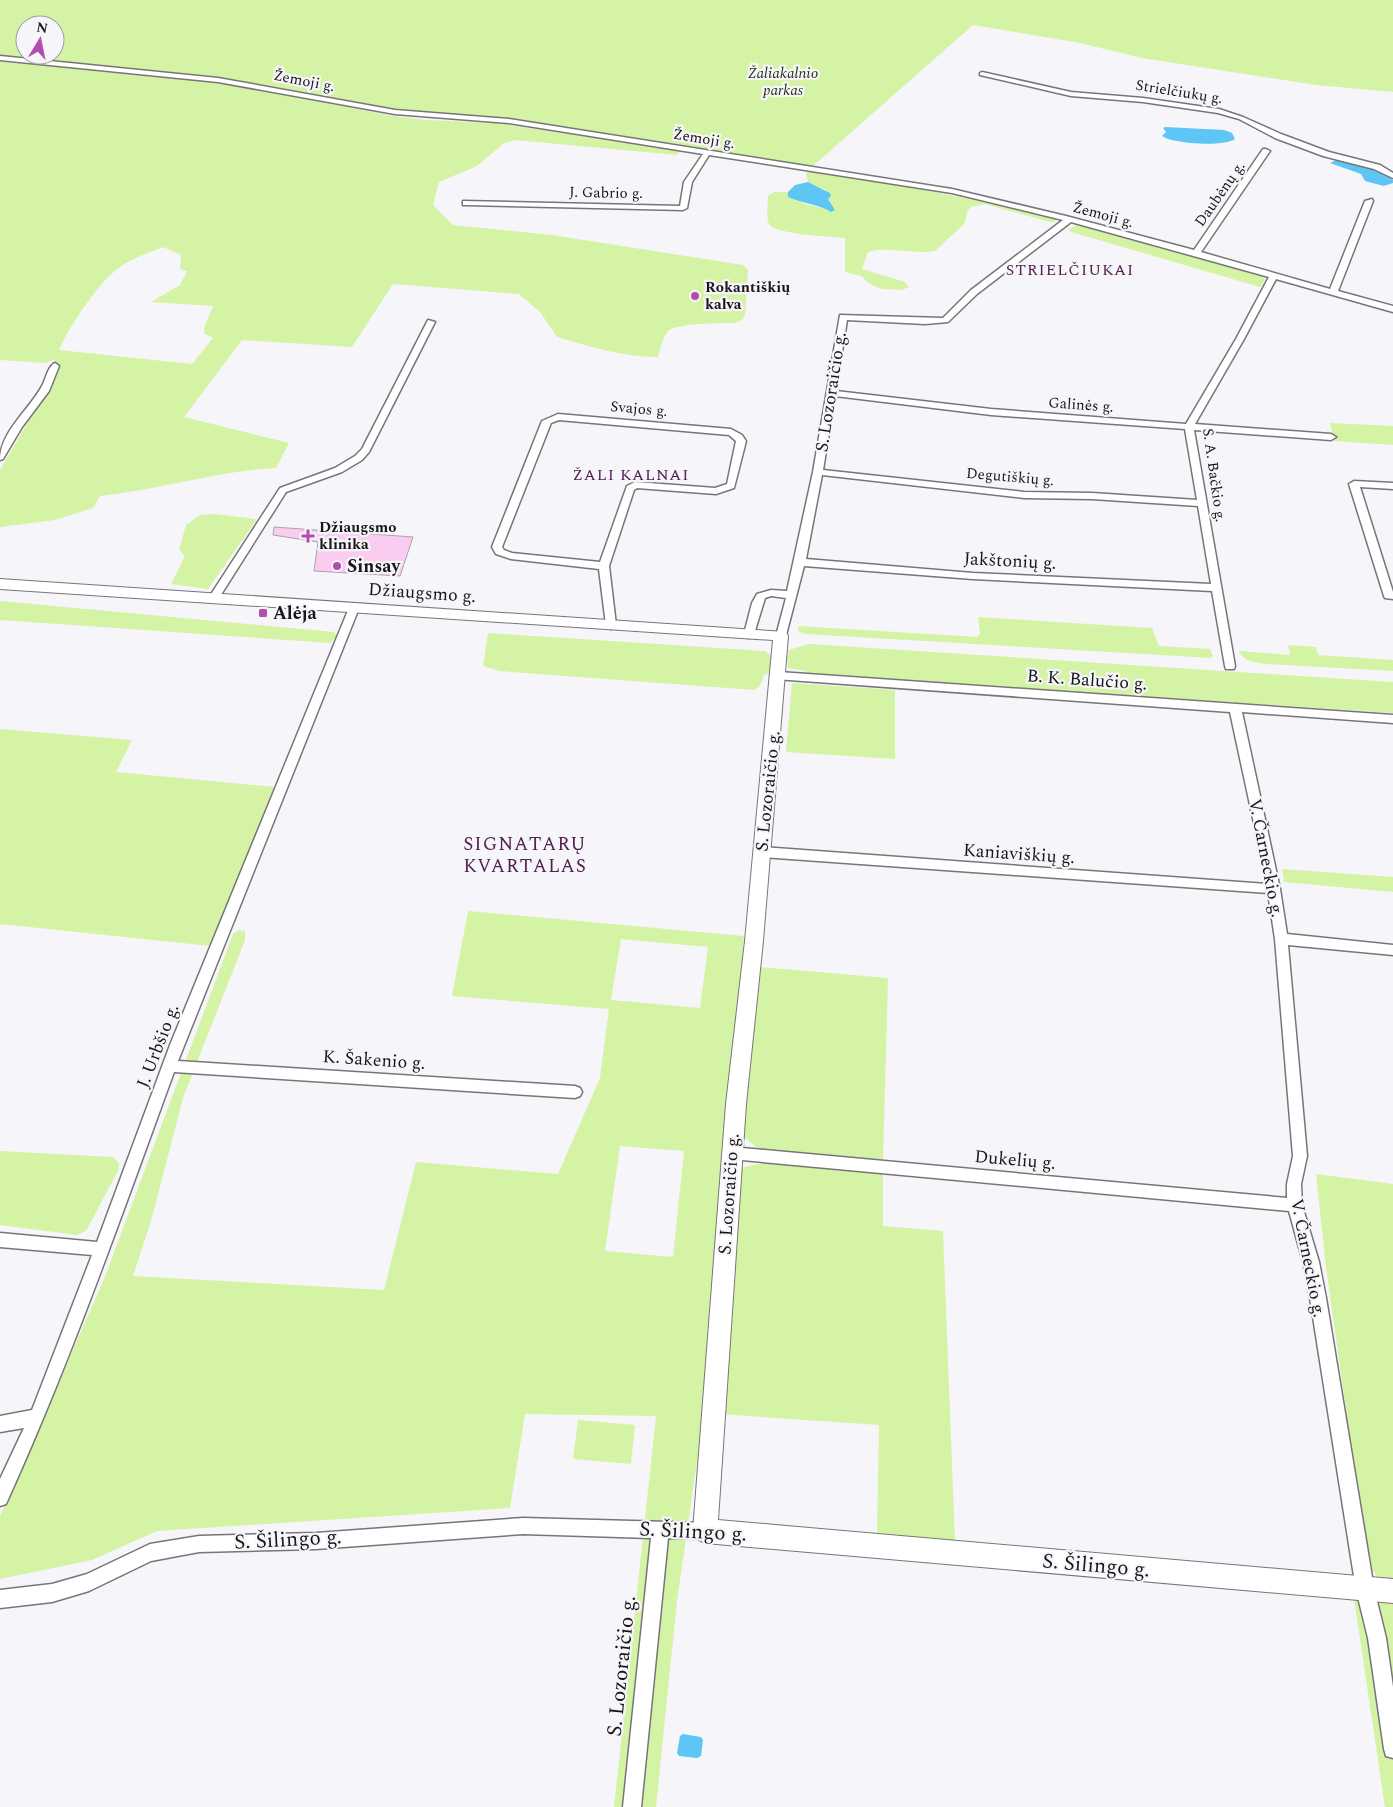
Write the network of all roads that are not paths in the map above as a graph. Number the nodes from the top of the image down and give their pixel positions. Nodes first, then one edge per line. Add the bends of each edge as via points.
1 (0, 58) edge
2 (982, 74) dead end
3 (1266, 151) dead end
4 (707, 153) junction
5 (1393, 176) edge
6 (1369, 201) dead end
7 (466, 203) dead end
8 (1068, 220) junction
9 (1196, 253) junction
10 (1273, 276) junction
11 (1333, 292) junction
12 (1393, 308) edge
13 (431, 322) dead end
14 (56, 366) dead end
15 (830, 393) junction
16 (1189, 427) junction
17 (1331, 437) dead end
18 (0, 457) edge
19 (818, 472) junction
20 (1393, 486) edge
21 (1201, 504) junction
22 (800, 562) junction
23 (604, 566) junction
24 (0, 584) edge
25 (1218, 588) junction
26 (791, 595) junction
27 (1393, 596) edge
28 (213, 599) junction
29 (354, 608) junction
30 (611, 625) junction
31 (749, 634) junction
32 (781, 636) junction
33 (1230, 666) dead end
34 (779, 676) junction
35 (1235, 707) junction
36 (1393, 719) edge
37 (761, 852) junction
38 (1274, 889) junction
39 (1281, 939) junction
40 (1393, 950) edge
41 (170, 1066) junction
42 (575, 1092) dead end
43 (732, 1153) junction
44 (1295, 1205) junction
45 (0, 1240) edge
46 (102, 1249) junction
47 (37, 1417) junction
48 (0, 1424) edge
49 (0, 1498) edge
50 (660, 1529) junction
51 (705, 1531) junction
52 (1365, 1589) junction
53 (1393, 1591) edge
54 (0, 1599) edge
55 (1393, 1749) edge
56 (632, 1807) edge

1 - 4 street, Žemoji g. via 218,80 394,112 509,121
2 - 5 street, Strielčiukų g. via 1071,94 1219,111 1326,154 1377,167
3 - 9 street, Daubėnų g.
4 - 7 street, J. Gabrio g. via 688,182 684,208
4 - 8 street, Žemoji g. via 952,192
6 - 11 street
8 - 9 street, Žemoji g.
8 - 15 street, S. Lozoraičio g. via 974,292 945,320 925,322 843,317
9 - 10 street, Žemoji g.
10 - 11 street, Žemoji g.
10 - 16 street, S. A. Bačkio g.
11 - 12 street, Žemoji g.
13 - 28 street via 360,458 346,467 283,490
14 - 18 street via 39,402 18,426
15 - 16 street, Galinės g. via 991,412
15 - 19 street, S. Lozoraičio g.
16 - 17 street, Galinės g.
16 - 21 street, S. A. Bačkio g.
19 - 21 street, Degutiškių g. via 1024,495
19 - 22 street, S. Lozoraičio g.
20 - 27 street via 1354,484 1389,596
21 - 25 street, S. A. Bačkio g.
22 - 25 street, Jakštonių g. via 974,576
22 - 26 street, S. Lozoraičio g.
23 - 23 street, Svajos g. via 630,488 635,485 716,491 727,488 731,486 741,441 739,437 731,432 564,417 547,421 497,547 500,552 511,556
23 - 30 street, Svajos g.
24 - 28 street, Džiaugsmo g.
25 - 33 street, S. A. Bačkio g.
26 - 31 street via 771,593 762,596
26 - 32 street, S. Lozoraičio g.
28 - 29 street, Džiaugsmo g.
29 - 30 street, Džiaugsmo g.
29 - 41 street, J. Urbšio g.
30 - 31 street, Džiaugsmo g.
31 - 32 street, Džiaugsmo g.
32 - 34 street, S. Lozoraičio g.
34 - 35 street, B. K. Balučio g.
34 - 37 street, S. Lozoraičio g.
35 - 36 street, B. K. Balučio g.
35 - 38 street, V. Čarneckio g.
37 - 38 street, Kaniaviškių g.
37 - 43 street, S. Lozoraičio g.
38 - 39 street, V. Čarneckio g.
39 - 40 street
39 - 44 street, V. Čarneckio g. via 1300,1156 1294,1184
41 - 42 street, K. Šakenio g.
41 - 46 street, J. Urbšio g.
43 - 44 street, Dukelių g.
43 - 51 street, S. Lozoraičio g.
44 - 52 street, V. Čarneckio g. via 1318,1298
45 - 46 street
46 - 47 street, J. Urbšio g.
47 - 48 street
47 - 49 street, J. Urbšio g.
50 - 51 street, S. Šilingo g.
50 - 54 street, S. Šilingo g. via 523,1526 312,1541 199,1544 150,1553 89,1582 52,1593
50 - 56 street, S. Lozoraičio g.
51 - 52 street, S. Šilingo g.
52 - 53 street, S. Šilingo g.
52 - 55 street, V. Čarneckio g. via 1377,1638

